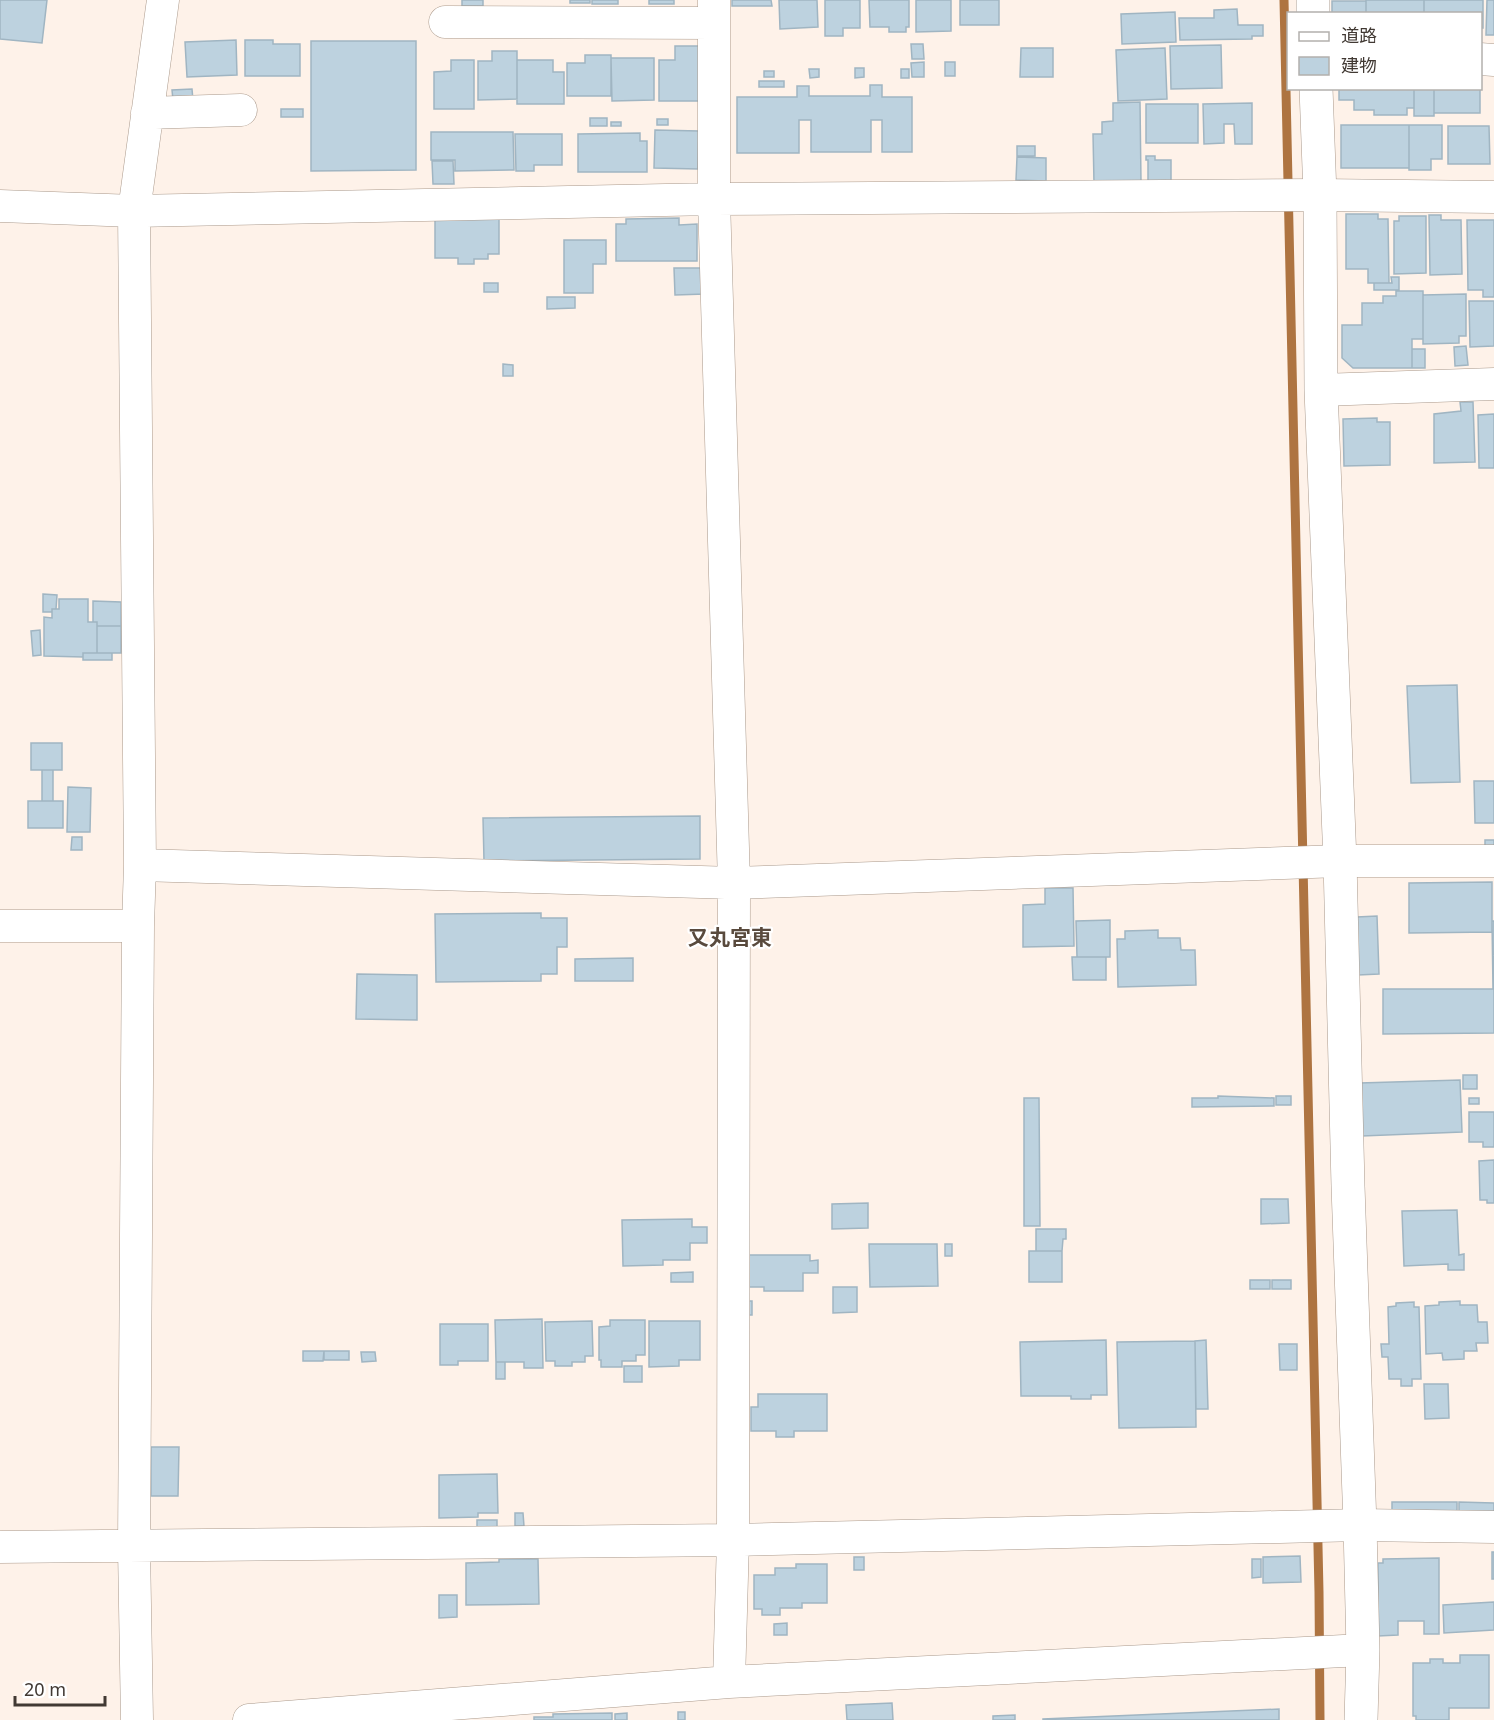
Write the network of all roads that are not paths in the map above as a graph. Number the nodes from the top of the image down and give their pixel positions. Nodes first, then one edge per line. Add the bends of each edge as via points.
1 (163, 0) edge
2 (714, 11) edge
3 (445, 22) dead end
4 (1316, 90) edge
5 (241, 110) dead end
6 (147, 113) junction
7 (1320, 195) junction
8 (1494, 197) edge
9 (714, 199) junction
10 (0, 206) edge
11 (134, 211) junction
12 (1494, 384) edge
13 (1321, 390) junction
14 (1340, 861) junction
15 (1494, 861) edge
16 (140, 865) junction
17 (734, 883) junction
18 (0, 926) edge
19 (138, 926) junction
20 (1360, 1526) junction
21 (1494, 1527) edge
22 (733, 1540) junction
23 (0, 1547) edge
24 (134, 1548) junction
25 (1363, 1650) junction
26 (729, 1682) junction
27 (137, 1720) edge
28 (249, 1720) edge
29 (1361, 1720) edge

1 - 6 street
2 - 3 street
2 - 9 street
4 - 7 street
5 - 6 street
6 - 11 street
7 - 8 street
7 - 9 street
7 - 13 street
9 - 11 street
9 - 17 street
10 - 11 street
11 - 16 street
12 - 13 street
13 - 14 street
14 - 15 street
14 - 17 street
14 - 20 street
16 - 17 street
16 - 19 street
17 - 22 street
18 - 19 street
19 - 24 street
20 - 21 street
20 - 22 street
20 - 25 street
22 - 24 street
22 - 26 street
23 - 24 street
24 - 27 street
25 - 26 street
25 - 29 street
26 - 28 street

